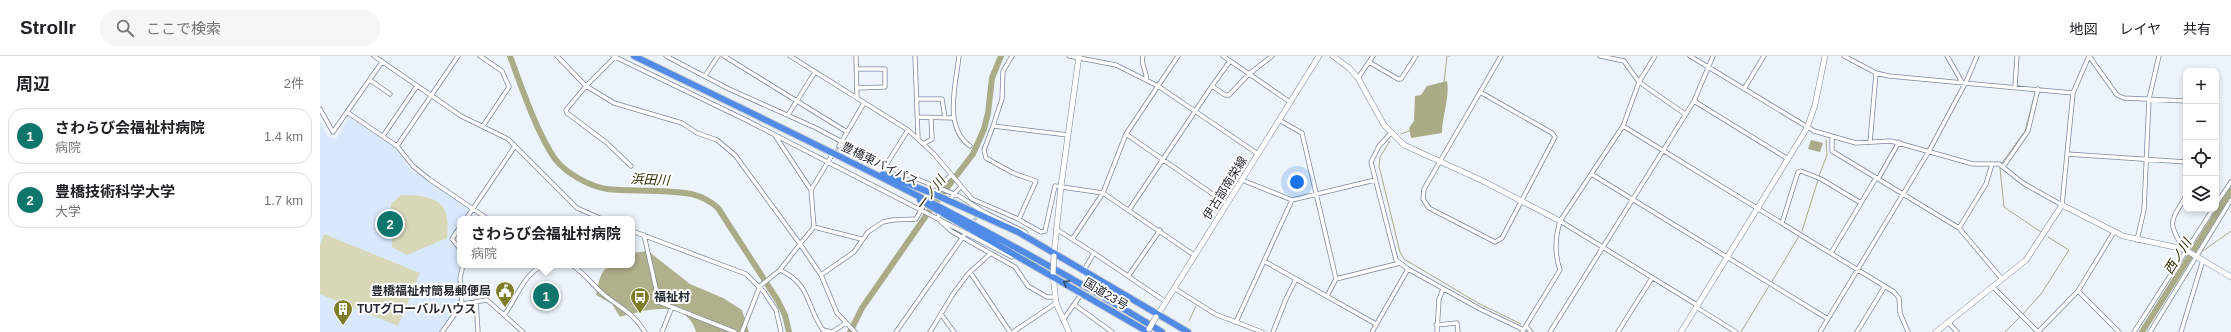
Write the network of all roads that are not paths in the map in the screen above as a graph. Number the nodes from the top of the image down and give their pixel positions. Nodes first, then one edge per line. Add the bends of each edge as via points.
1 (374, 56) edge
2 (458, 56) edge
3 (480, 56) edge
4 (558, 56) edge
5 (615, 56) edge
6 (634, 56) edge
7 (666, 56) edge
8 (718, 56) edge
9 (724, 56) edge
10 (790, 56) edge
11 (856, 56) edge
12 (915, 56) edge
13 (959, 56) edge
14 (1012, 56) edge
15 (1069, 56) edge
16 (1143, 56) edge
17 (1178, 56) edge
18 (1223, 56) edge
19 (1272, 56) edge
20 (1319, 56) edge
21 (1333, 56) edge
22 (1373, 56) edge
23 (1416, 56) edge
24 (1501, 56) edge
25 (1600, 56) edge
26 (1655, 56) edge
27 (1690, 56) edge
28 (1713, 56) edge
29 (1764, 56) edge
30 (1825, 56) edge
31 (1844, 56) edge
32 (1947, 56) edge
33 (1977, 56) edge
34 (2017, 56) edge
35 (2089, 56) edge
36 (2159, 56) edge
37 (1079, 57) edge
38 (795, 58) edge
39 (1230, 60) junction
40 (382, 62) junction
41 (1369, 62) junction
42 (1708, 67) junction
43 (856, 69) junction
44 (815, 72) junction
45 (1876, 73) junction
46 (1250, 74) junction
47 (705, 76) junction
48 (1358, 78) junction
49 (370, 80) junction
50 (1146, 80) junction
51 (1639, 82) junction
52 (1964, 82) junction
53 (417, 86) junction
54 (586, 86) junction
55 (1158, 86) junction
56 (1212, 86) junction
57 (2014, 87) junction
58 (857, 88) junction
59 (1744, 89) junction
60 (2038, 89) junction
61 (1480, 92) junction
62 (2073, 93) junction
63 (390, 94) dead end
64 (432, 95) junction
65 (857, 97) junction
66 (917, 99) junction
67 (2149, 99) junction
68 (797, 100) junction
69 (1694, 101) junction
70 (2183, 101) edge
71 (1290, 102) junction
72 (864, 103) junction
73 (320, 109) edge
74 (1195, 111) junction
75 (347, 112) junction
76 (1685, 114) junction
77 (788, 115) junction
78 (918, 117) junction
79 (931, 118) junction
80 (945, 118) junction
81 (954, 118) junction
82 (1279, 120) junction
83 (483, 126) junction
84 (993, 126) junction
85 (1623, 126) junction
86 (1806, 128) junction
87 (908, 130) junction
88 (848, 132) junction
89 (1391, 133) junction
90 (1126, 134) junction
91 (383, 136) junction
92 (1068, 136) junction
93 (776, 137) junction
94 (1832, 137) junction
95 (918, 138) junction
96 (841, 141) junction
97 (1870, 142) junction
98 (1899, 142) junction
99 (924, 144) junction
100 (397, 146) junction
101 (515, 146) junction
102 (839, 146) tunnel mouth
103 (970, 146) dead end
104 (1663, 150) junction
105 (1929, 151) junction
106 (1258, 154) junction
107 (2068, 154) junction
108 (832, 155) junction
109 (1163, 159) junction
110 (1788, 159) junction
111 (2147, 159) junction
112 (828, 162) junction
113 (1439, 162) junction
114 (2183, 162) edge
115 (1992, 164) junction
116 (886, 165) junction
117 (631, 166) dead end
118 (2003, 167) junction
119 (951, 175) junction
120 (1592, 176) junction
121 (1877, 178) junction
122 (1242, 180) junction
123 (1375, 180) junction
124 (2231, 182) edge
125 (960, 185) junction
126 (1061, 186) junction
127 (940, 187) junction
128 (811, 190) junction
129 (935, 192) junction
130 (1103, 193) junction
131 (954, 194) junction
132 (1904, 194) junction
133 (1316, 195) junction
134 (949, 199) junction
135 (1292, 200) junction
136 (1632, 200) junction
137 (2219, 200) edge
138 (2231, 200) edge
139 (1521, 201) junction
140 (2183, 201) edge
141 (927, 203) junction
142 (1861, 203) junction
143 (1227, 204) junction
144 (2062, 205) junction
145 (473, 208) junction
146 (1758, 209) junction
147 (922, 210) junction
148 (1129, 210) junction
149 (940, 211) junction
150 (2211, 212) edge
151 (468, 216) edge
152 (484, 216) edge
153 (595, 216) edge
154 (936, 218) junction
155 (1019, 219) junction
156 (1560, 221) junction
157 (1782, 223) junction
158 (814, 227) junction
159 (1959, 228) junction
160 (1055, 229) junction
161 (1160, 230) junction
162 (635, 231) edge
163 (457, 232) edge
164 (2114, 232) junction
165 (644, 235) junction
166 (963, 236) junction
167 (1073, 238) junction
168 (861, 239) junction
169 (1030, 239) junction
170 (2137, 240) junction
171 (800, 244) junction
172 (457, 245) edge
173 (1603, 248) junction
174 (2186, 250) junction
175 (1094, 253) junction
176 (1831, 253) junction
177 (990, 254) junction
178 (1054, 254) junction
179 (1194, 255) junction
180 (2196, 256) junction
181 (1727, 258) junction
182 (2203, 260) junction
183 (1027, 261) junction
184 (1264, 261) junction
185 (1400, 263) junction
186 (462, 268) edge
187 (537, 268) edge
188 (577, 268) edge
189 (1408, 269) junction
190 (780, 270) junction
191 (1084, 270) junction
192 (1858, 270) junction
193 (970, 272) junction
194 (1053, 274) junction
195 (821, 275) junction
196 (1129, 275) junction
197 (2231, 277) edge
198 (1652, 278) junction
199 (1296, 279) junction
200 (1336, 279) junction
201 (2002, 279) junction
202 (1885, 286) junction
203 (760, 287) junction
204 (1993, 287) junction
205 (1174, 288) junction
206 (1443, 288) junction
207 (2078, 290) junction
208 (1082, 293) junction
209 (1327, 296) junction
210 (1054, 297) junction
211 (476, 301) junction
212 (1166, 302) junction
213 (1056, 303) junction
214 (462, 304) junction
215 (1075, 305) junction
216 (1696, 306) junction
217 (672, 307) junction
218 (941, 314) junction
219 (504, 315) junction
220 (1157, 316) junction
221 (1828, 319) junction
222 (1063, 320) junction
223 (1236, 322) junction
224 (1948, 322) junction
225 (847, 324) junction
226 (1376, 324) junction
227 (1436, 325) junction
228 (1149, 330) edge
229 (1524, 330) edge
230 (442, 332) edge
231 (478, 332) edge
232 (523, 332) edge
233 (645, 332) edge
234 (662, 332) edge
235 (736, 332) edge
236 (742, 332) edge
237 (781, 332) edge
238 (855, 332) edge
239 (896, 332) edge
240 (930, 332) edge
241 (954, 332) edge
242 (1012, 332) edge
243 (1069, 332) edge
244 (1112, 332) edge
245 (1162, 332) edge
246 (1188, 332) edge
247 (1262, 332) edge
248 (1273, 332) edge
249 (1372, 332) edge
250 (1436, 332) edge
251 (1458, 332) edge
252 (1531, 332) edge
253 (1550, 332) edge
254 (1618, 332) edge
255 (1681, 332) edge
256 (1736, 332) edge
257 (1820, 332) edge
258 (1857, 332) edge
259 (1908, 332) edge
260 (1936, 332) edge
261 (1957, 332) edge
262 (2038, 332) edge
263 (2119, 332) edge
264 (2134, 332) edge
265 (2150, 332) edge
266 (2182, 332) edge

1 - 40 street
2 - 64 street
3 - 83 street via 502,71 508,87
4 - 54 street
5 - 54 street
5 - 93 street via 697,95
6 - 108 highway, 豊橋東バイパス
7 - 47 street
8 - 47 street
9 - 68 street
10 - 38 street
11 - 43 street
12 - 66 street
13 - 81 street
14 - 84 street via 1003,71 1002,99
15 - 37 street
16 - 50 street via 1141,64 1147,76
17 - 55 street
18 - 39 street
19 - 46 street
20 - 71 street, 伊古部南栄線
21 - 48 street
22 - 41 street
23 - 41 street via 1401,79
24 - 61 street
25 - 51 street via 1624,61
26 - 51 street
27 - 42 street
28 - 42 street
29 - 59 street
30 - 86 street via 1815,105
31 - 45 street
32 - 52 street
33 - 52 street
34 - 57 street
35 - 62 street
35 - 67 street via 2117,95 2124,98
36 - 67 street
37 - 50 street via 1116,65
37 - 92 street
38 - 44 street
39 - 46 street
39 - 56 street
40 - 49 street
40 - 53 street
41 - 48 street
42 - 59 street
42 - 69 street
43 - 58 street
43 - 58 street via 883,68 885,81 885,87
44 - 65 street
44 - 68 street
45 - 52 street
45 - 97 street
46 - 56 street via 1229,95
46 - 71 street
47 - 77 street
48 - 89 street
49 - 63 street
49 - 75 street
50 - 55 street
51 - 76 street
51 - 85 street
52 - 57 street
52 - 105 street
53 - 64 street
53 - 91 street
54 - 117 street via 567,106 567,113 607,143
54 - 171 street via 614,103 682,123 723,145 735,155
55 - 74 street
55 - 90 street
56 - 74 street
57 - 60 street
58 - 65 street
59 - 86 street
60 - 62 street
60 - 118 street via 2028,131
61 - 113 street
61 - 139 street via 1555,137
62 - 107 street
64 - 83 street via 461,116
64 - 100 street
65 - 72 street
66 - 78 street
66 - 80 street via 942,99
67 - 70 street
67 - 111 street
68 - 77 street
68 - 88 street
69 - 76 street
69 - 110 street
71 - 82 street, 伊古部南栄線
72 - 87 street
72 - 88 street
73 - 75 street via 333,132
74 - 106 street
74 - 109 street
75 - 91 street
76 - 104 street
77 - 96 street
78 - 79 street
78 - 95 street
79 - 80 street
79 - 99 street via 932,139
80 - 81 street
81 - 103 street via 962,140
82 - 106 street, 伊古部南栄線
82 - 133 street via 1302,134
83 - 101 street via 508,139
84 - 92 street
84 - 155 street via 984,150 986,158 1013,173 1036,181
85 - 104 street
85 - 120 street
86 - 94 street
86 - 110 street
87 - 95 street
87 - 116 street
88 - 96 street
89 - 113 street via 1404,146
89 - 123 street via 1379,146 1371,162
90 - 109 street
90 - 130 street
91 - 100 street
92 - 126 street
93 - 112 street
93 - 128 street
94 - 97 street via 1856,143
94 - 121 street via 1832,151
95 - 99 street
96 - 102 street
96 - 116 street
97 - 98 street
98 - 105 street
98 - 121 street
99 - 119 street
100 - 145 street via 413,166
101 - 145 street
101 - 153 street via 577,208
104 - 136 street
104 - 146 street
105 - 115 street via 1973,164
105 - 132 street
106 - 122 street, 伊古部南栄線
107 - 111 street
107 - 144 street
108 - 112 street
108 - 129 highway
108 - 141 highway, 豊橋東バイパス via 912,192 918,199
109 - 143 street
109 - 148 street
110 - 146 street
111 - 114 street
111 - 170 street via 2144,210
112 - 128 street
112 - 147 street
113 - 139 street
113 - 139 street via 1424,189 1425,203 1429,208 1489,241 1495,242 1502,238
115 - 118 street
115 - 159 street via 1986,184
116 - 127 street
118 - 144 street via 2023,183
119 - 125 street
119 - 127 street
120 - 136 street
120 - 156 street
121 - 132 street
121 - 142 street
122 - 135 street
122 - 143 street, 伊古部南栄線
123 - 133 street
123 - 185 street via 1394,256
124 - 137 street
125 - 131 street
125 - 155 street via 972,199 984,206
126 - 130 street
126 - 155 street via 1055,186 1044,232 1039,232
126 - 160 street
127 - 129 street
127 - 131 street
128 - 158 street
129 - 134 highway
130 - 148 street
130 - 167 street
131 - 134 street
131 - 169 street via 1025,232
132 - 159 street
132 - 192 street
133 - 135 street
133 - 200 street
134 - 169 highway
135 - 184 street
136 - 173 street
136 - 181 street
138 - 180 street
139 - 156 street
140 - 174 street via 2171,221 2172,228
141 - 147 street
141 - 149 highway, 豊橋東バイパス
142 - 157 street via 1821,179 1801,171 1798,172
142 - 176 street
143 - 179 street, 伊古部南栄線
144 - 164 street
144 - 201 street via 2029,257
145 - 151 street
145 - 152 street
146 - 157 street
146 - 181 street
147 - 154 street
147 - 168 street via 916,219 883,222
148 - 161 street
149 - 154 street
149 - 183 highway, 国道23号
149 - 228 highway via 1042,260
150 - 174 street
154 - 166 street
154 - 183 street via 1018,260
156 - 173 street
156 - 229 street via 1555,237 1560,270
157 - 176 street
158 - 168 street
158 - 171 street
159 - 201 street
160 - 167 street
160 - 178 street
161 - 179 street
161 - 196 street
162 - 165 street
163 - 172 street via 452,239
164 - 170 street
164 - 207 street
165 - 203 street via 746,274
165 - 217 street via 659,302
166 - 177 street
166 - 239 street
167 - 175 street
168 - 195 street via 854,252
169 - 178 highway
170 - 174 street
171 - 190 street
171 - 195 street
173 - 198 street
173 - 253 street
174 - 180 street
174 - 264 street
175 - 191 street
175 - 196 street
176 - 192 street
177 - 193 street
177 - 210 street via 1015,267 1028,286 1047,297
178 - 191 highway
178 - 194 street, bridge
179 - 205 street, 伊古部南栄線
180 - 182 street
180 - 265 street
181 - 216 street
181 - 221 street
182 - 197 street
182 - 266 street
183 - 194 highway, 国道23号
184 - 199 street
184 - 223 street
185 - 189 street
185 - 200 street
186 - 214 street
187 - 219 street via 525,279
188 - 233 street via 584,272 601,292 636,318
189 - 206 street
189 - 226 street
190 - 203 street
190 - 225 street via 796,279 803,287 823,330 832,332
191 - 220 highway
192 - 202 street
192 - 221 street
193 - 218 street via 952,294
193 - 242 street
208 -> 194 highway, 国道23号
194 - 210 street
195 - 225 street via 837,313
196 - 212 street
198 - 216 street
198 - 254 street
199 - 209 street
199 - 248 street
200 - 209 street
201 - 204 street
202 - 258 street
202 - 259 street via 1899,298 1900,313
203 - 236 street
203 - 237 street via 776,310
204 - 224 street
204 - 262 street
205 - 212 street, 伊古部南栄線
205 - 223 street via 1215,314
206 - 227 street
206 - 229 street
207 - 262 street
207 - 263 street
208 - 215 street
208 - 228 highway, 国道23号
209 - 226 street
210 - 213 street
211 - 214 street
211 - 219 street via 487,300
211 - 231 street
212 - 220 street, 伊古部南栄線
213 - 222 street
213 - 242 street
214 - 230 street
215 - 222 street
215 - 244 street
216 - 255 street
216 - 256 street
217 - 234 street
217 - 235 street
218 - 240 street
218 - 241 street
219 - 232 street
220 - 228 street, 伊古部南栄線, bridge
220 - 246 highway
221 - 257 street
222 - 243 street
223 - 247 street
224 - 260 street
224 - 261 street
225 - 238 street
226 - 249 street
227 - 250 street
227 - 251 street via 1457,323
228 - 245 highway
229 - 252 street

